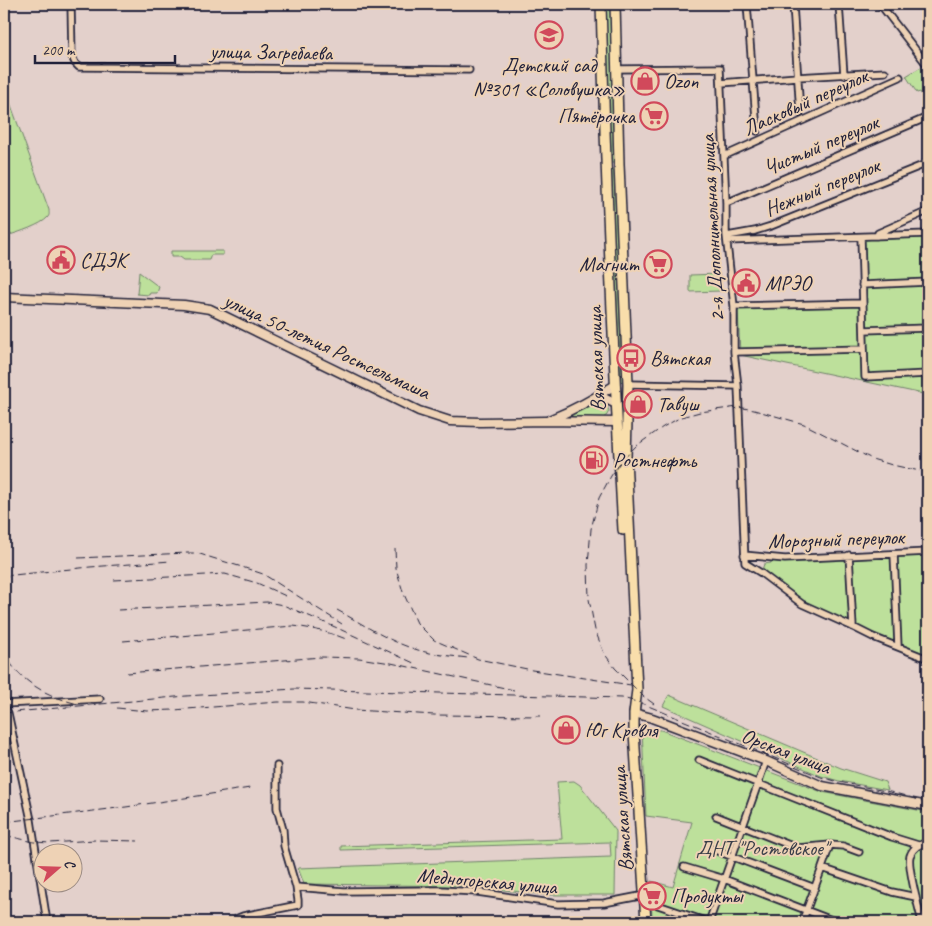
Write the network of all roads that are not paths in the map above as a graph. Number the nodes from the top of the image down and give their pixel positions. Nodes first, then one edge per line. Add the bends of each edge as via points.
1 (71, 4) edge
2 (601, 4) edge
3 (615, 4) edge
4 (747, 4) edge
5 (793, 4) edge
6 (839, 4) edge
7 (880, 4) edge
8 (928, 66) edge
9 (616, 69) junction
10 (469, 70) dead end
11 (885, 72) dead end
12 (844, 75) junction
13 (797, 77) junction
14 (900, 77) dead end
15 (753, 81) junction
16 (721, 83) junction
17 (800, 112) dead end
18 (928, 117) edge
19 (757, 131) dead end
20 (724, 156) junction
21 (928, 163) edge
22 (619, 164) junction
23 (606, 165) junction
24 (726, 202) junction
25 (928, 211) edge
26 (928, 234) edge
27 (877, 236) junction
28 (861, 237) junction
29 (727, 239) junction
30 (928, 282) edge
31 (862, 285) junction
32 (4, 297) edge
33 (863, 303) junction
34 (734, 306) junction
35 (928, 328) edge
36 (864, 330) junction
37 (864, 348) junction
38 (734, 352) junction
39 (928, 374) edge
40 (628, 384) junction
41 (615, 385) junction
42 (738, 386) junction
43 (598, 397) junction
44 (616, 404) junction
45 (628, 412) junction
46 (545, 421) junction
47 (616, 422) junction
48 (627, 423) junction
49 (928, 552) edge
50 (894, 554) junction
51 (849, 555) junction
52 (744, 556) junction
53 (853, 626) junction
54 (898, 646) junction
55 (928, 659) edge
56 (100, 699) dead end
57 (4, 704) edge
58 (634, 713) junction
59 (698, 760) dead end
60 (766, 761) junction
61 (277, 766) dead end
62 (758, 784) junction
63 (928, 806) edge
64 (716, 816) dead end
65 (743, 826) junction
66 (928, 842) edge
67 (830, 845) junction
68 (918, 845) junction
69 (712, 849) dead end
70 (859, 852) dead end
71 (733, 856) junction
72 (684, 866) dead end
73 (822, 868) junction
74 (724, 880) junction
75 (296, 887) junction
76 (814, 888) junction
77 (916, 897) junction
78 (645, 898) junction
79 (806, 911) junction
80 (48, 922) edge
81 (236, 922) edge
82 (646, 922) edge
83 (708, 922) edge
84 (802, 922) edge
85 (837, 922) edge
86 (922, 922) edge

1 - 10 street, улица Загребаева via 72,56 79,67
2 - 23 main road, Вятская улица
3 - 9 main road, Вятская улица
4 - 15 street
5 - 13 street
6 - 12 street
7 - 8 street
9 - 16 street, 2-я Дополнительная улица via 720,68
9 - 22 main road, Вятская улица
11 - 12 street
12 - 13 street
13 - 15 street
13 - 17 street
14 - 20 street, Ласковый переулок
15 - 16 street
15 - 19 street
16 - 20 street, 2-я Дополнительная улица
18 - 24 street, Чистый переулок
20 - 24 street, 2-я Дополнительная улица
21 - 29 street, Нежный переулок via 772,226
22 - 23 main road via 612,168
22 - 40 main road, Вятская улица
23 - 41 main road, Вятская улица
24 - 29 street, 2-я Дополнительная улица
25 - 27 street
26 - 27 street
27 - 28 street
28 - 29 street
28 - 31 street
29 - 34 street, 2-я Дополнительная улица
30 - 31 street
31 - 33 street
32 - 46 main road, улица 50-летия Ростсельмаша via 210,309 436,417 450,421
33 - 34 street
33 - 36 street
34 - 38 street, 2-я Дополнительная улица
35 - 36 street
36 - 37 street
37 - 38 street
37 - 39 street via 864,376
38 - 42 street, 2-я Дополнительная улица
40 - 41 main road
40 - 42 street
40 - 45 main road, Вятская улица
41 - 43 main road
41 - 44 main road, Вятская улица
42 - 52 street, 2-я Дополнительная улица
43 - 44 main road
43 - 46 main road
44 - 45 main road
44 - 47 main road, Вятская улица
45 - 48 main road, Вятская улица
46 - 47 main road, улица 50-летия Ростсельмаша
47 - 48 main road
47 - 58 main road, Вятская улица
48 - 58 main road, Вятская улица via 637,690
49 - 50 street, Морозный переулок
50 - 51 street, Морозный переулок
50 - 54 street
51 - 52 street, Морозный переулок via 785,559
51 - 53 street
52 - 53 street, 2-я Дополнительная улица via 745,563 802,604
53 - 54 street
54 - 55 street
56 - 57 street
57 - 80 street via 31,820
58 - 60 main road, Орская улица
58 - 78 main road, Вятская улица
59 - 62 street
60 - 62 street
60 - 63 main road, Орская улица via 822,786
61 - 75 street via 277,808
62 - 65 street
62 - 68 street
64 - 65 street
65 - 67 street via 797,848
65 - 71 street
66 - 68 street
67 - 70 street
67 - 73 street
68 - 77 street via 910,856
69 - 71 street
71 - 74 street
71 - 76 street
72 - 74 street
73 - 76 street
73 - 77 street via 901,895
74 - 79 street
74 - 83 street
75 - 78 street, Медногорская улица via 344,891 477,892 558,904
75 - 81 street via 298,905 243,916
76 - 79 street
77 - 86 street
78 - 82 main road, Вятская улица
78 - 83 street
79 - 84 street
79 - 85 street

